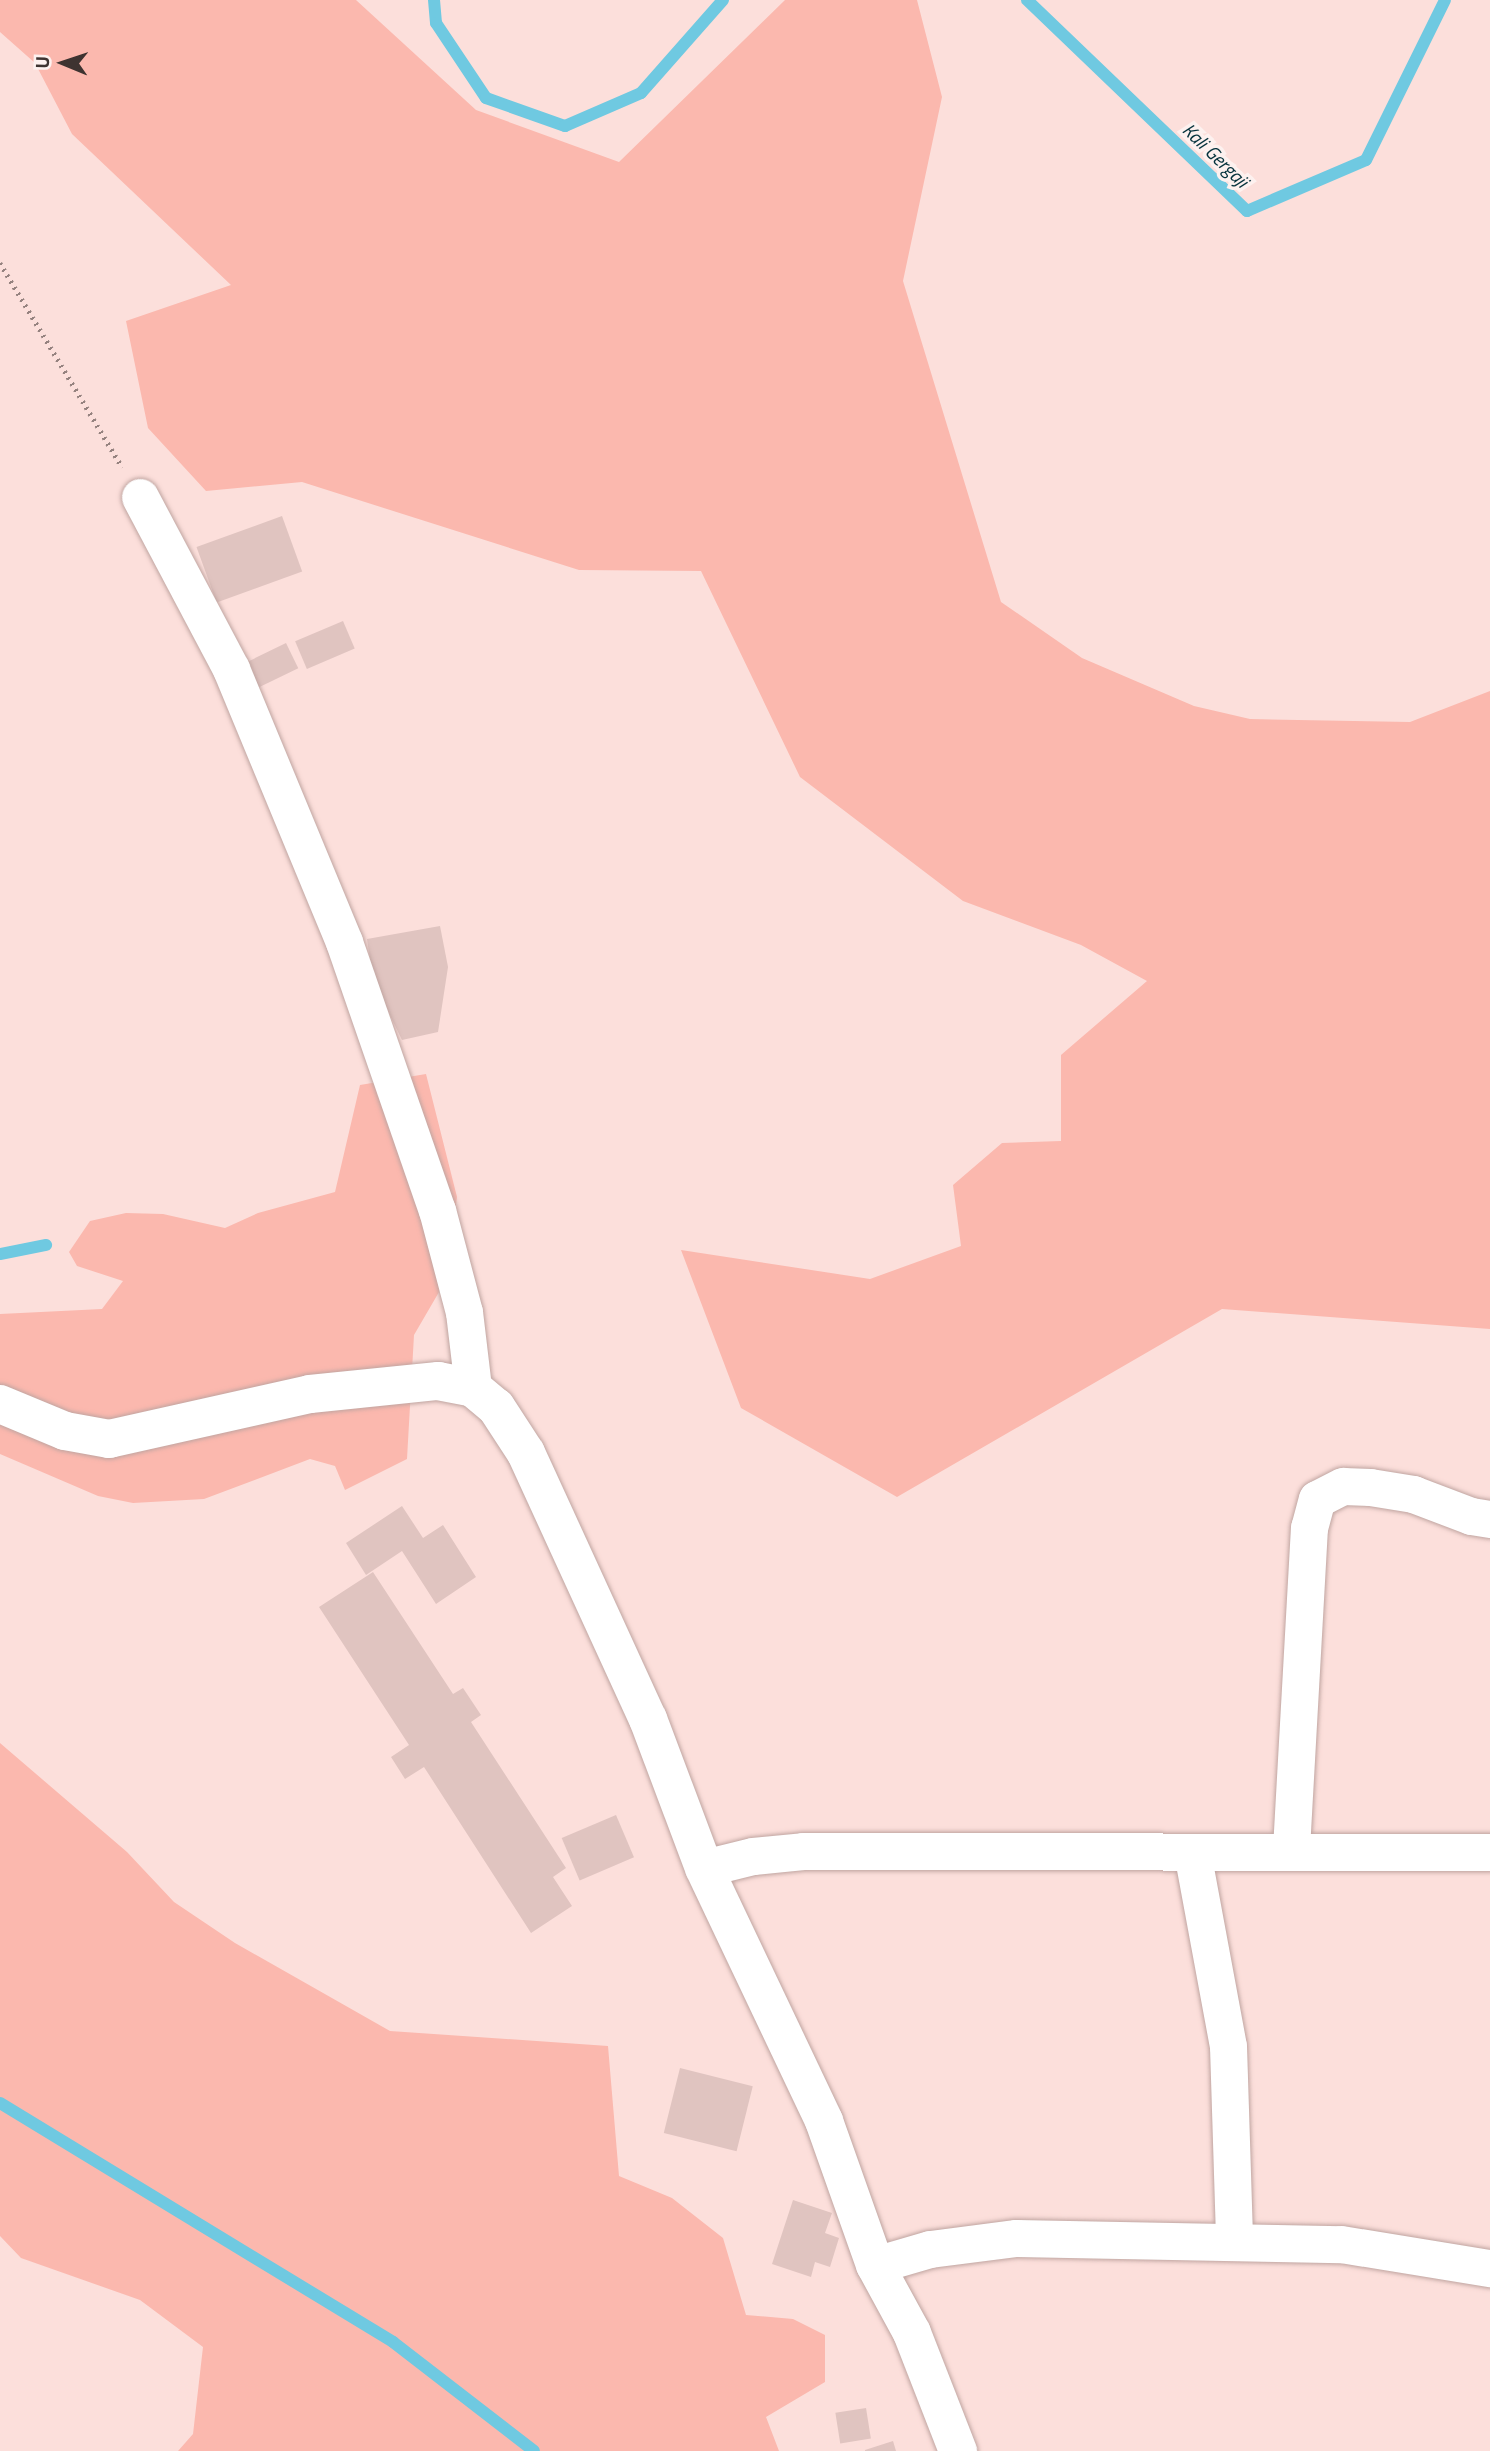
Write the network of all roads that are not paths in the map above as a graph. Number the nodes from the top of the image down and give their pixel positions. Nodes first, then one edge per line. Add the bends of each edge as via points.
1 (140, 497) road end
2 (473, 1388) junction
3 (0, 1404) edge
4 (1490, 1518) edge
5 (1292, 1849) junction
6 (1192, 1852) junction
7 (1490, 1852) edge
8 (704, 1868) junction
9 (1234, 2241) junction
10 (875, 2265) junction
11 (1490, 2268) edge
12 (958, 2451) edge

1 - 2 street via 231,669 344,943 437,1210 464,1312
2 - 3 street via 438,1381 310,1394 109,1439 65,1431
2 - 8 street via 496,1406 526,1453 648,1719
4 - 5 street via 1471,1516 1413,1494 1370,1487 1343,1486 1317,1499 1308,1528
5 - 6 street
5 - 7 street
6 - 8 street via 803,1852 753,1856
6 - 9 street via 1228,2046
8 - 10 street via 824,2121
9 - 10 street via 1016,2238 930,2249
9 - 11 street via 1340,2244
10 - 12 street via 912,2333

